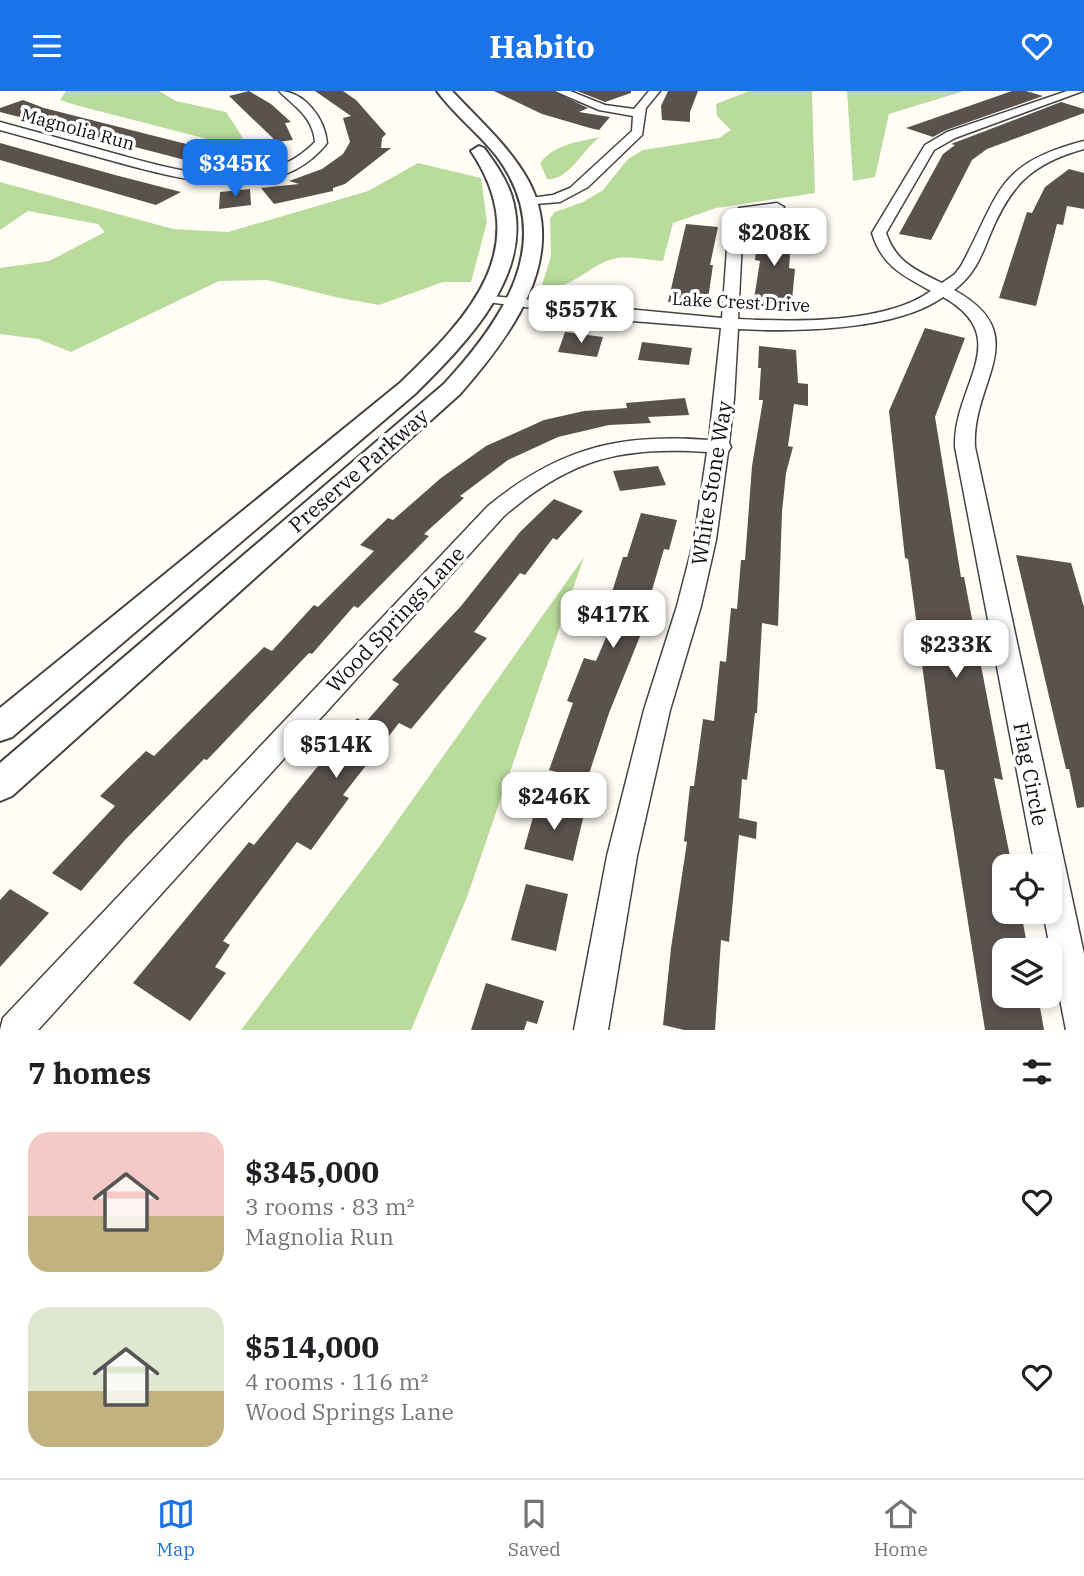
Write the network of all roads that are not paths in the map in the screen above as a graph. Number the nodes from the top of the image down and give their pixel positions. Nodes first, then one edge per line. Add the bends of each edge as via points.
1 (284, 91) edge
2 (426, 91) edge
3 (444, 91) edge
4 (560, 91) edge
5 (655, 91) edge
6 (1078, 91) edge
7 (639, 113) junction
8 (0, 127) edge
9 (1084, 145) edge
10 (526, 196) junction
11 (777, 207) dead end
12 (945, 292) junction
13 (486, 298) junction
14 (517, 303) junction
15 (729, 324) junction
16 (721, 447) junction
17 (0, 727) edge
18 (0, 785) edge
19 (15, 1030) edge
20 (591, 1030) edge
21 (1083, 1030) edge

1 - 8 street, Magnolia Run via 306,109 321,143 292,165 246,177 180,175
2 - 13 street, Preserve Parkway via 486,159 506,203 504,253
3 - 10 street, Preserve Parkway via 501,152
4 - 7 street via 603,108
5 - 7 street
6 - 12 street, Flag Circle via 951,135 924,155 884,222 880,243 905,269
7 - 10 street via 639,132 591,181 577,191
9 - 12 street, Lake Crest Drive via 1018,174 996,203 971,262
10 - 14 street, Preserve Parkway via 533,216 533,251
11 - 15 street, White Stone Way via 744,211 736,221
12 - 15 street, Lake Crest Drive via 860,320 802,327
12 - 21 street, Flag Circle via 972,309 990,337 964,427 965,447
13 - 14 street, Lake Crest Drive
13 - 17 street, Preserve Parkway via 461,335 408,388
14 - 15 street, Lake Crest Drive
14 - 18 street, Preserve Parkway via 487,350 452,389
15 - 16 street, White Stone Way
16 - 19 street, Wood Springs Lane via 663,443 606,449 556,467 518,491
16 - 20 street, White Stone Way via 705,540 622,856

